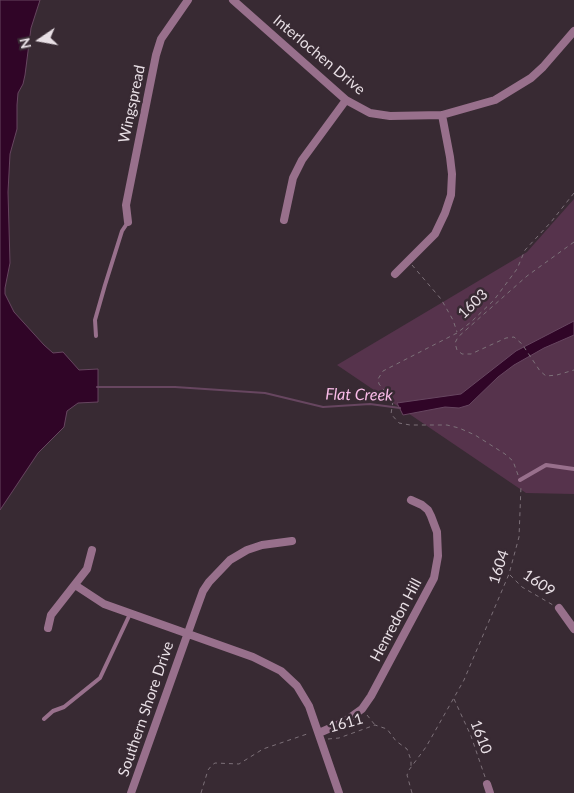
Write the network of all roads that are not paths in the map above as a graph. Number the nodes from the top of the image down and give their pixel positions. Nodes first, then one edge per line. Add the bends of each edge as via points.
1 (188, 0) edge
2 (234, 0) edge
3 (574, 31) edge
4 (346, 100) junction
5 (442, 115) junction
6 (284, 220) dead end
7 (128, 222) joint
8 (394, 274) dead end
9 (96, 336) dead end
10 (574, 469) edge
11 (520, 480) road end
12 (410, 500) dead end
13 (292, 541) dead end
14 (92, 550) dead end
15 (74, 585) junction
16 (559, 608) road end
17 (130, 614) junction
18 (48, 628) dead end
19 (574, 629) edge
20 (187, 634) junction
21 (44, 719) dead end
22 (319, 735) junction
23 (487, 784) road end
24 (131, 793) edge
25 (339, 793) edge
26 (490, 793) edge

1 - 7 street, Wingspread via 161,39 156,55 126,205
2 - 4 street, Interlochen Drive
3 - 5 street, Interlochen Drive via 543,67 518,87 496,100
4 - 5 street, Interlochen Drive via 380,115
4 - 6 street via 298,167
5 - 8 street via 452,174 451,195 434,234
7 - 9 lane via 122,231 105,285 96,320
10 - 11 lane via 546,465
12 - 22 street, Henredon Hill via 428,510 434,523 438,544 434,578 362,709
13 - 20 street, Southern Shore Drive via 256,547 221,567 203,591
14 - 15 street via 87,569
15 - 17 street via 94,599
15 - 18 street via 51,615
16 - 19 street
17 - 20 street
17 - 21 lane via 100,678
20 - 22 street via 282,671 304,696
20 - 24 street, Southern Shore Drive
22 - 25 street
23 - 26 street

